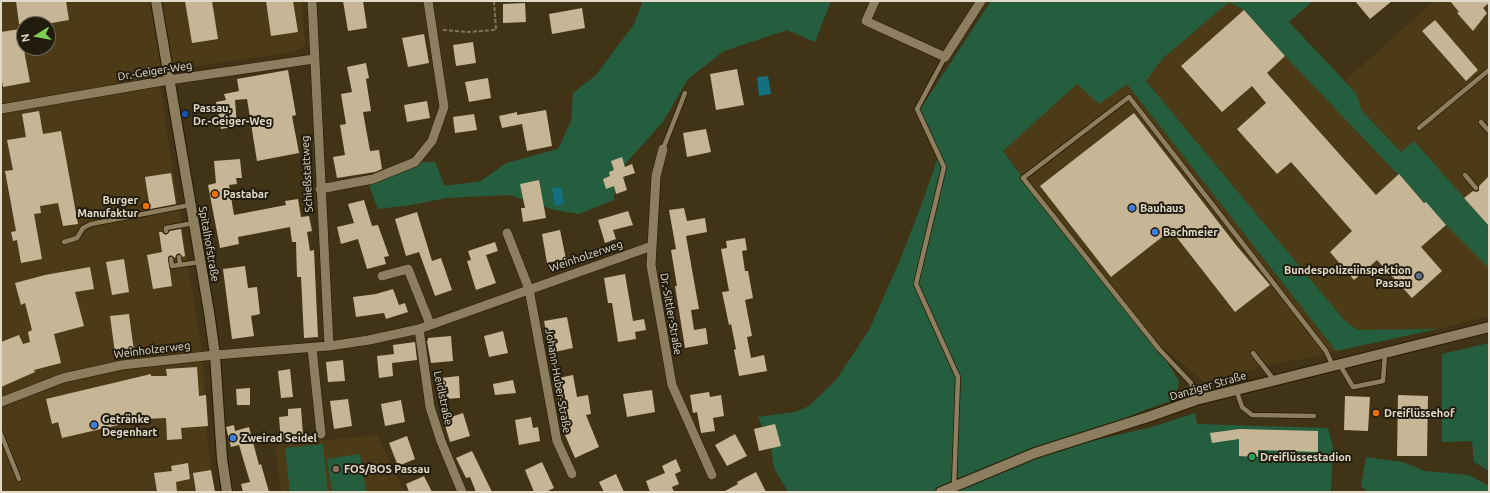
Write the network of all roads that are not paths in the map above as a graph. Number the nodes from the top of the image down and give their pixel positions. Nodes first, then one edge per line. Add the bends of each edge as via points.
1 (156, 1) edge
2 (312, 1) edge
3 (428, 1) edge
4 (875, 1) edge
5 (980, 1) edge
6 (945, 57) junction
7 (314, 59) junction
8 (1489, 70) edge
9 (170, 80) junction
10 (685, 92) dead end
11 (1, 109) edge
12 (1481, 122) dead end
13 (1419, 128) dead end
14 (1489, 131) edge
15 (663, 149) joint
16 (1465, 175) dead end
17 (1476, 188) dead end
18 (320, 190) junction
19 (190, 205) junction
20 (194, 223) junction
21 (166, 231) dead end
22 (507, 233) dead end
23 (64, 242) dead end
24 (652, 246) junction
25 (179, 257) dead end
26 (171, 259) dead end
27 (201, 262) junction
28 (180, 265) junction
29 (382, 276) dead end
30 (529, 289) junction
31 (430, 324) junction
32 (1489, 327) edge
33 (419, 329) junction
34 (329, 346) junction
35 (312, 348) junction
36 (1253, 353) dead end
37 (1385, 353) junction
38 (215, 355) junction
39 (1336, 365) junction
40 (1274, 380) junction
41 (1236, 389) junction
42 (1196, 400) junction
43 (1, 402) edge
44 (1314, 416) dead end
45 (1, 434) edge
46 (321, 434) dead end
47 (572, 474) dead end
48 (712, 476) dead end
49 (19, 479) dead end
50 (954, 487) junction
51 (227, 492) edge
52 (462, 492) edge
53 (942, 492) edge

1 - 9 street, Spitalhofstraße
2 - 7 street, Schießstattweg
3 - 18 street via 444,107 432,141 415,162 373,179
4 - 6 street via 866,21
5 - 6 street
6 - 50 lane via 917,109 944,167 916,284 958,377
7 - 9 street, Dr.-Geiger-Weg
7 - 18 street, Schießstattweg
8 - 13 lane
9 - 11 street, Dr.-Geiger-Weg
9 - 19 street, Spitalhofstraße
10 - 15 lane
12 - 14 lane
15 - 24 street, Dr.-Sittler-Straße via 656,176
16 - 17 lane
18 - 34 street, Schießstattweg
19 - 20 street, Spitalhofstraße
19 - 23 lane via 90,224 83,228 77,238
20 - 21 lane via 166,228
20 - 27 street, Spitalhofstraße
22 - 30 street
24 - 30 street, Weinholzerweg
24 - 48 street, Dr.-Sittler-Straße via 651,265 672,385
25 - 28 lane
26 - 28 lane via 172,266
27 - 28 lane
27 - 38 street, Spitalhofstraße
29 - 31 street via 408,269
30 - 31 street, Weinholzerweg
30 - 47 street, Johann-Huber-Straße via 557,440
31 - 33 street, Weinholzerweg
32 - 37 street, Danziger Straße
33 - 34 street, Weinholzerweg
33 - 52 street, Leidlstraße via 432,414
34 - 35 street, Weinholzerweg
35 - 38 street, Weinholzerweg
35 - 46 street
36 - 40 lane
37 - 39 street, Danziger Straße
37 - 39 lane via 1383,381 1352,387
38 - 43 street, Weinholzerweg via 122,365 63,378
38 - 51 street, Spitalhofstraße via 222,459
39 - 40 street, Danziger Straße
39 - 42 lane via 1129,97 1023,178 1159,349 1190,382
40 - 41 street, Danziger Straße
41 - 42 street, Danziger Straße
41 - 44 lane via 1242,407 1252,414
42 - 50 street, Danziger Straße via 1035,454
45 - 49 lane
50 - 53 street, Danziger Straße

